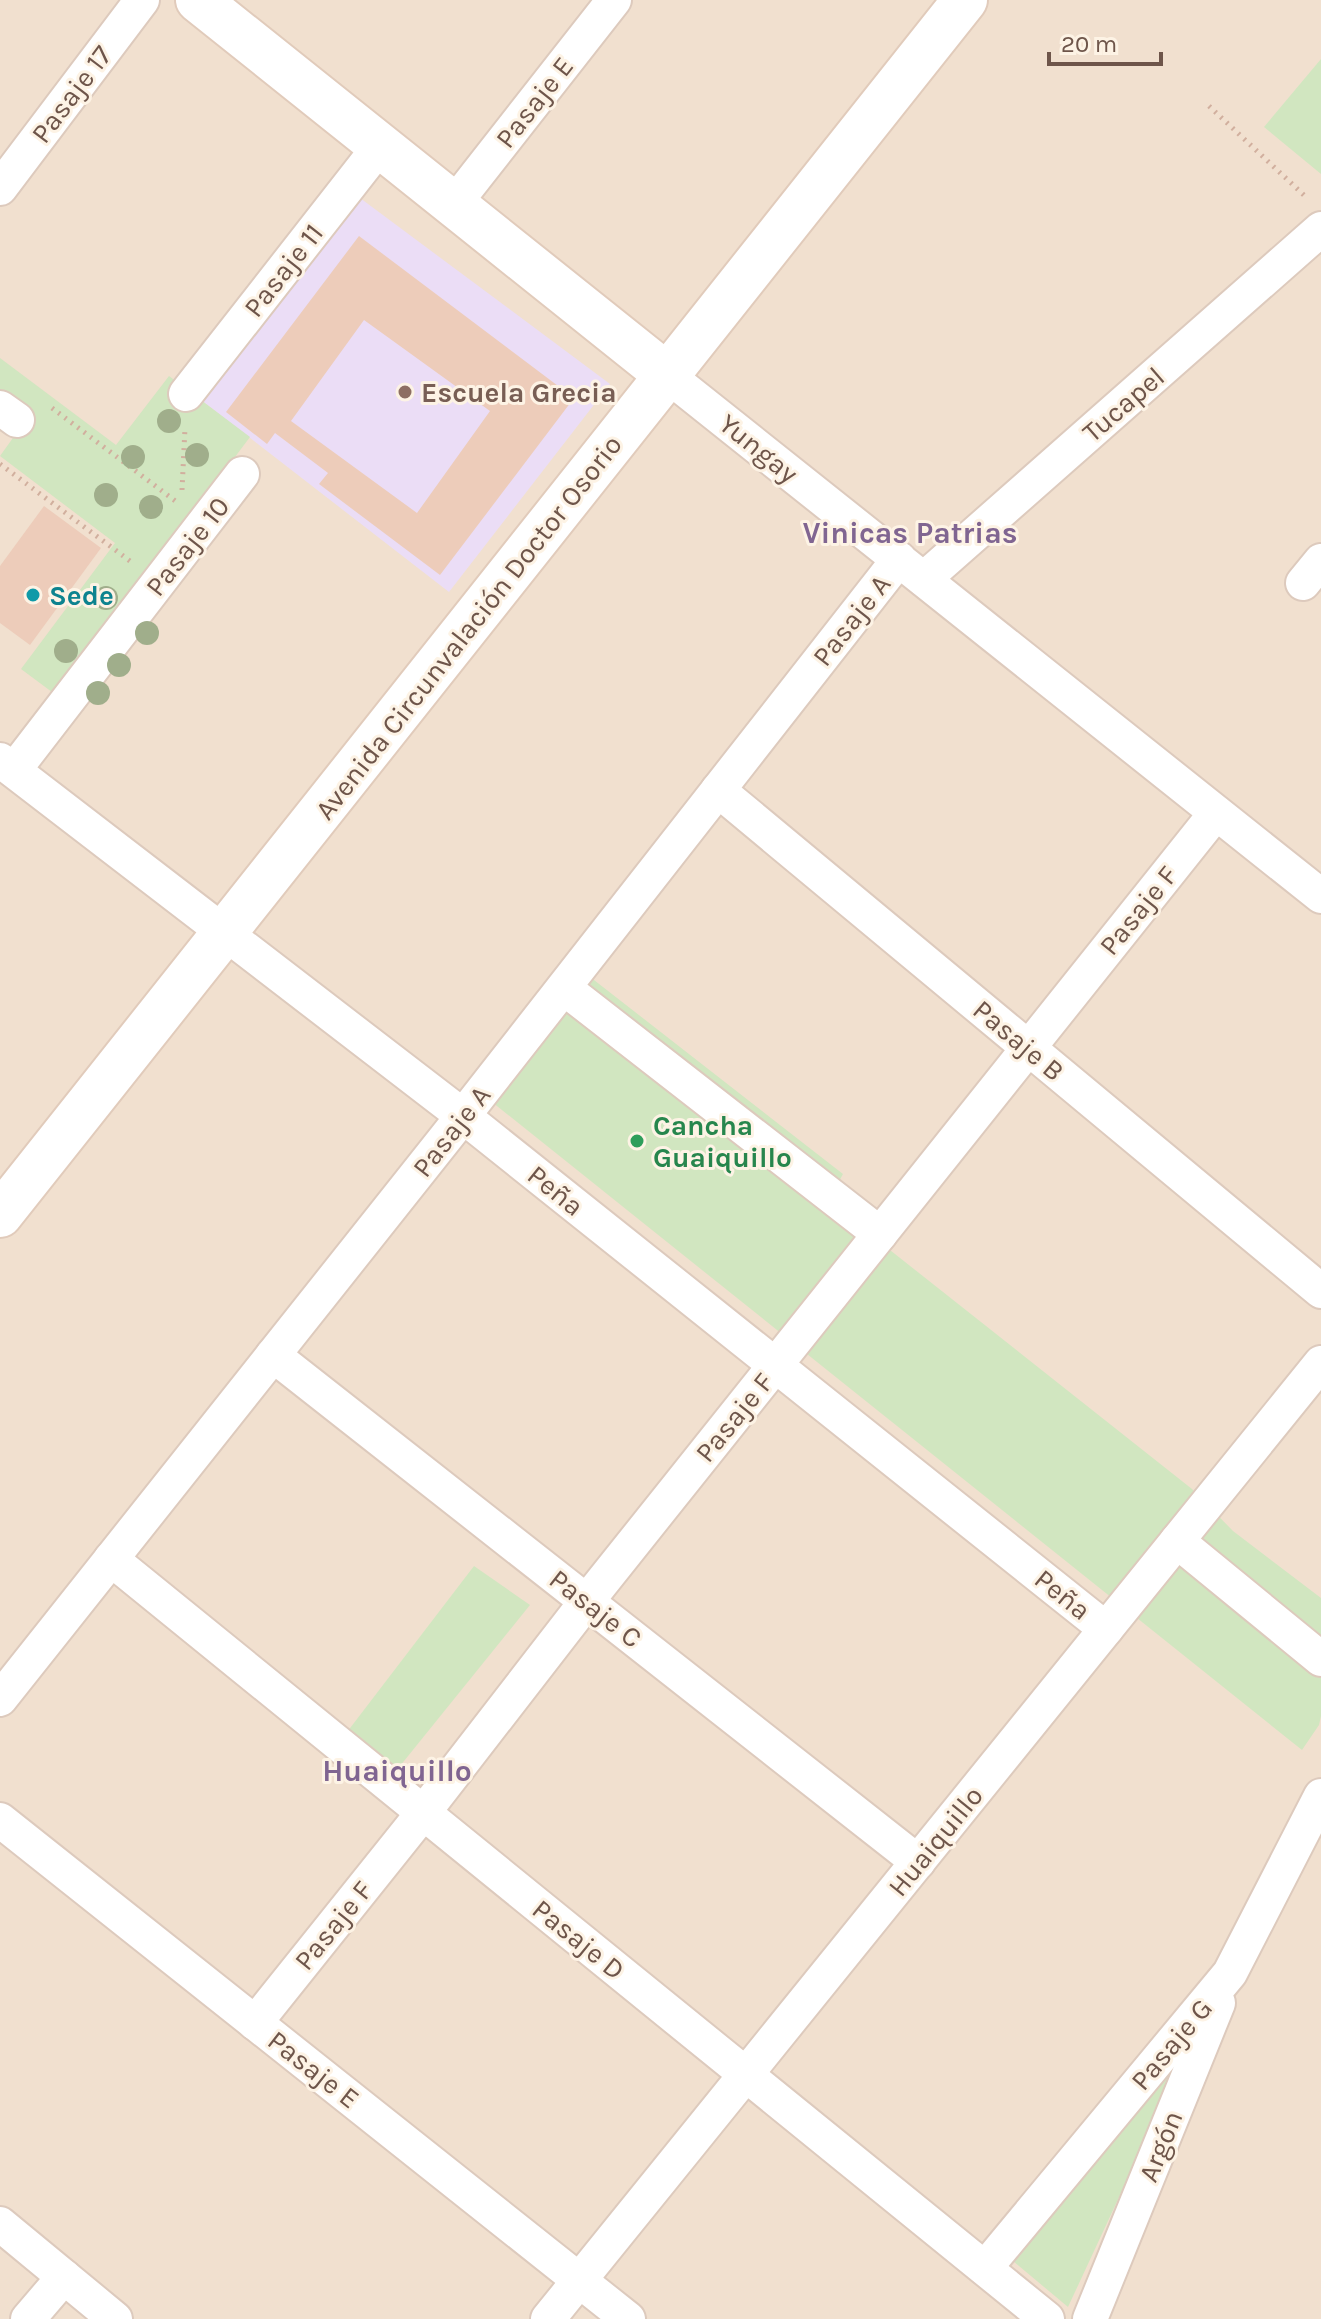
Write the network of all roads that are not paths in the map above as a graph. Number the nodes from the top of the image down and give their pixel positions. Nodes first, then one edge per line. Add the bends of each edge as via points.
1 (142, 0) edge
2 (198, 0) edge
3 (614, 0) edge
4 (950, 5) edge
5 (380, 146) junction
6 (0, 188) edge
7 (454, 204) junction
8 (1315, 214) edge
9 (667, 375) junction
10 (186, 394) road end
11 (242, 474) dead end
12 (911, 569) junction
13 (7, 765) edge
14 (718, 790) junction
15 (1216, 813) junction
16 (1321, 896) edge
17 (226, 932) junction
18 (564, 988) junction
19 (1027, 1047) junction
20 (463, 1116) junction
21 (0, 1215) edge
22 (880, 1234) junction
23 (1321, 1291) edge
24 (273, 1355) junction
25 (1321, 1363) edge
26 (775, 1365) junction
27 (1177, 1541) junction
28 (111, 1559) junction
29 (587, 1601) junction
30 (1106, 1629) junction
31 (1321, 1659) edge
32 (0, 1699) edge
33 (1321, 1796) edge
34 (423, 1813) junction
35 (0, 1820) edge
36 (918, 1862) junction
37 (1230, 1973) junction
38 (255, 2023) junction
39 (746, 2074) junction
40 (0, 2224) edge
41 (985, 2268) junction
42 (64, 2277) junction
43 (579, 2280) junction
44 (28, 2319) edge
45 (115, 2319) edge
46 (548, 2319) edge
47 (628, 2319) edge
48 (1047, 2319) edge
49 (1090, 2319) edge

1 - 6 street, Pasaje 17
2 - 5 main road, Yungay
3 - 7 street, Pasaje E
4 - 9 main road, Avenida Circunvalación Doctor Osorio
5 - 7 main road, Yungay
5 - 10 street, Pasaje 11
7 - 9 main road, Yungay
8 - 12 street, Tucapel
9 - 12 street, Yungay
9 - 17 main road, Avenida Circunvalación Doctor Osorio
11 - 13 street, Pasaje 10
12 - 14 street, Pasaje A
12 - 15 street, Yungay
13 - 17 street, Peña
14 - 18 street, Pasaje A
14 - 19 street, Pasaje B
15 - 16 street, Yungay
15 - 19 street, Pasaje F
17 - 20 street, Peña
17 - 21 main road, Avenida Circunvalación Doctor Osorio
18 - 20 street, Pasaje A
18 - 22 street
19 - 22 street, Pasaje F
19 - 23 street, Pasaje B
20 - 24 street, Pasaje A
20 - 26 street, Peña
22 - 26 street, Pasaje F
24 - 28 street, Pasaje A
24 - 29 street, Pasaje C
25 - 27 street, Huaiquillo
26 - 29 street, Pasaje F
26 - 30 street, Peña
27 - 30 street, Huaiquillo
27 - 31 street
28 - 32 street, Pasaje A
28 - 34 street, Pasaje D
29 - 34 street, Pasaje F
29 - 36 street, Pasaje C
30 - 36 street, Huaiquillo
33 - 37 street, Pasaje G
34 - 38 street, Pasaje F
34 - 39 street, Pasaje D
35 - 38 street, Pasaje E
36 - 39 street, Huaiquillo
37 - 41 street, Pasaje G
37 - 49 street, Argón
38 - 43 street, Pasaje E
39 - 41 street, Pasaje D
39 - 43 street, Huaiquillo
40 - 42 street
41 - 48 street, Pasaje D
42 - 44 street
42 - 45 street
43 - 46 street, Huaiquillo
43 - 47 street, Pasaje E

